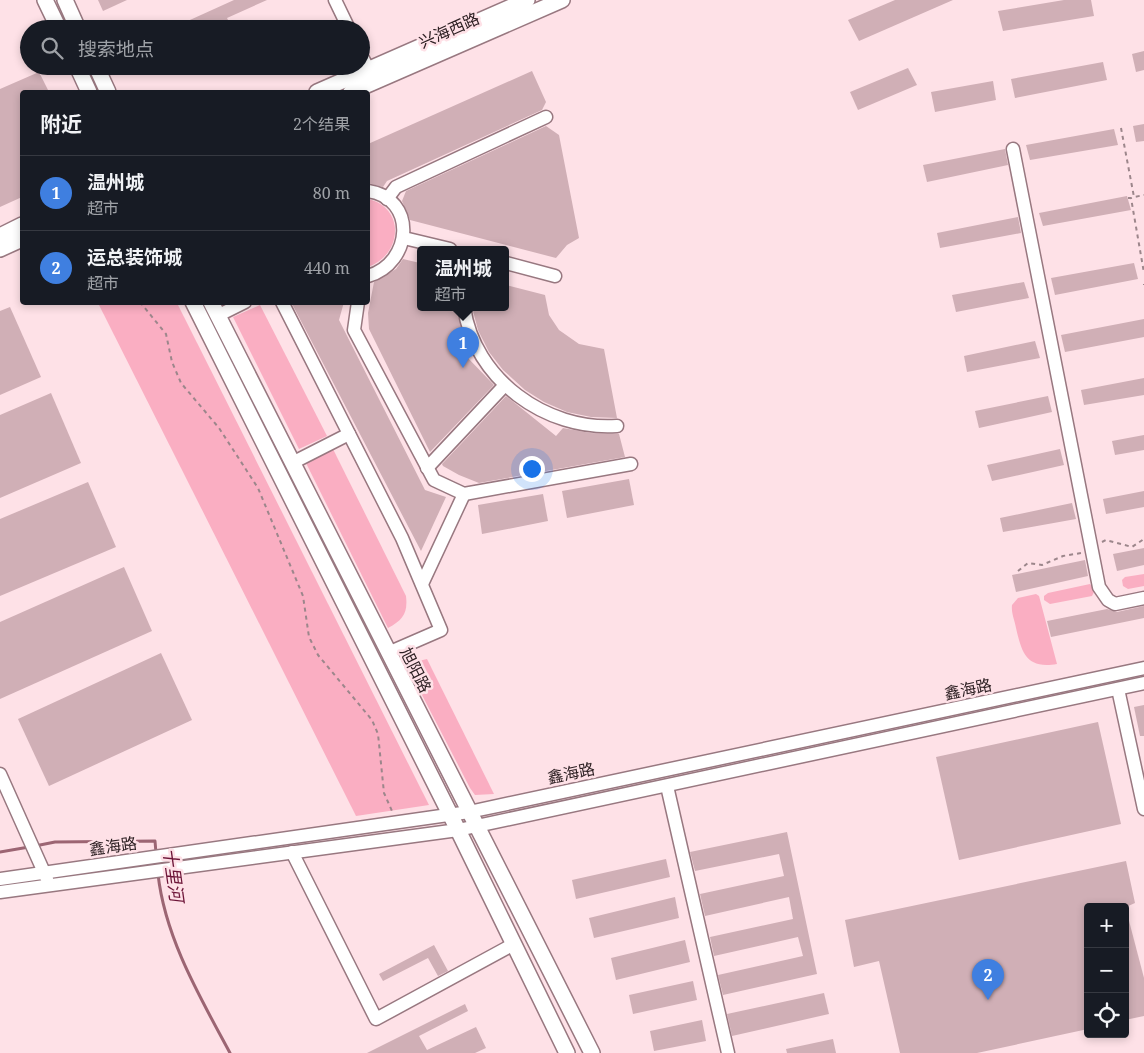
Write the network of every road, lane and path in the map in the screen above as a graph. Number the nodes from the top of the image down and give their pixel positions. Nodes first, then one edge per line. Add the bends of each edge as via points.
1 (45, 0) edge
2 (65, 0) edge
3 (335, 0) edge
4 (527, 0) edge
5 (562, 0) edge
6 (55, 20) edge
7 (74, 20) edge
8 (345, 20) edge
9 (370, 70) edge
10 (81, 75) edge
11 (100, 75) edge
12 (357, 75) edge
13 (88, 90) edge
14 (107, 90) edge
15 (322, 90) edge
16 (356, 90) edge
17 (546, 117) dead end
18 (1121, 128) dead end
19 (1014, 149) dead end
20 (370, 192) edge
21 (1144, 195) edge
22 (1131, 198) junction
23 (387, 199) junction
24 (20, 227) edge
25 (0, 236) edge
26 (404, 238) junction
27 (20, 240) edge
28 (437, 246) edge
29 (0, 249) edge
30 (509, 264) edge
31 (1144, 273) edge
32 (370, 275) edge
33 (555, 276) dead end
34 (142, 305) edge
35 (195, 305) edge
36 (212, 305) edge
37 (239, 305) edge
38 (284, 305) edge
39 (358, 305) edge
40 (465, 311) edge
41 (218, 316) junction
42 (505, 385) junction
43 (617, 426) dead end
44 (349, 434) junction
45 (292, 463) junction
46 (631, 464) dead end
47 (427, 468) junction
48 (464, 494) junction
49 (422, 584) junction
50 (1144, 598) edge
51 (388, 653) junction
52 (1144, 668) edge
53 (1144, 683) edge
54 (1118, 689) junction
55 (0, 774) edge
56 (667, 786) junction
57 (1144, 809) edge
58 (398, 811) dead end
59 (469, 812) junction
60 (451, 815) junction
61 (476, 827) junction
62 (458, 830) junction
63 (292, 852) junction
64 (45, 873) junction
65 (0, 879) edge
66 (0, 892) edge
67 (514, 944) junction
68 (567, 1053) edge
69 (592, 1053) edge
70 (728, 1053) edge

1 - 6 main road
2 - 7 main road
3 - 8 street
4 - 9 main road, 兴海西路
5 - 16 main road, 兴海西路
10 - 13 main road
11 - 14 main road
12 - 15 main road, 兴海西路
17 - 23 street via 396,187
18 - 22 path
19 - 50 street via 1099,587 1115,604
20 - 23 street
21 - 22 path
22 - 31 path
23 - 26 street via 397,209 403,223
24 - 25 main road
26 - 28 street
26 - 32 street via 391,264
27 - 29 main road
30 - 33 street
34 - 58 path via 166,334 181,383 219,428 258,488 303,596 309,638 318,655 372,720 382,752 384,793 392,810
35 - 60 main road, 旭阳路
36 - 41 main road, 旭阳路
37 - 41 street
38 - 44 street
39 - 47 street via 354,330
40 - 42 street via 483,357
41 - 45 main road, 旭阳路
42 - 43 street via 535,407 564,420
42 - 47 street
44 - 45 street
44 - 49 street
45 - 51 main road, 旭阳路
46 - 48 street
47 - 48 street via 434,480
48 - 49 street
49 - 51 street via 441,630
51 - 59 main road, 旭阳路
52 - 59 street, 鑫海路
53 - 54 street, 鑫海路
54 - 56 street, 鑫海路
54 - 57 street
55 - 64 street
56 - 61 street, 鑫海路
56 - 70 street
59 - 60 street, 鑫海路
59 - 61 main road, 旭阳路
60 - 62 main road, 旭阳路
60 - 64 street, 鑫海路
61 - 62 street, 鑫海路
61 - 69 main road, 旭阳路
62 - 63 street, 鑫海路
62 - 67 main road, 旭阳路
63 - 64 street, 鑫海路 via 144,872
63 - 67 street via 376,1019
64 - 65 street, 鑫海路
64 - 66 street, 鑫海路
67 - 68 main road, 旭阳路

